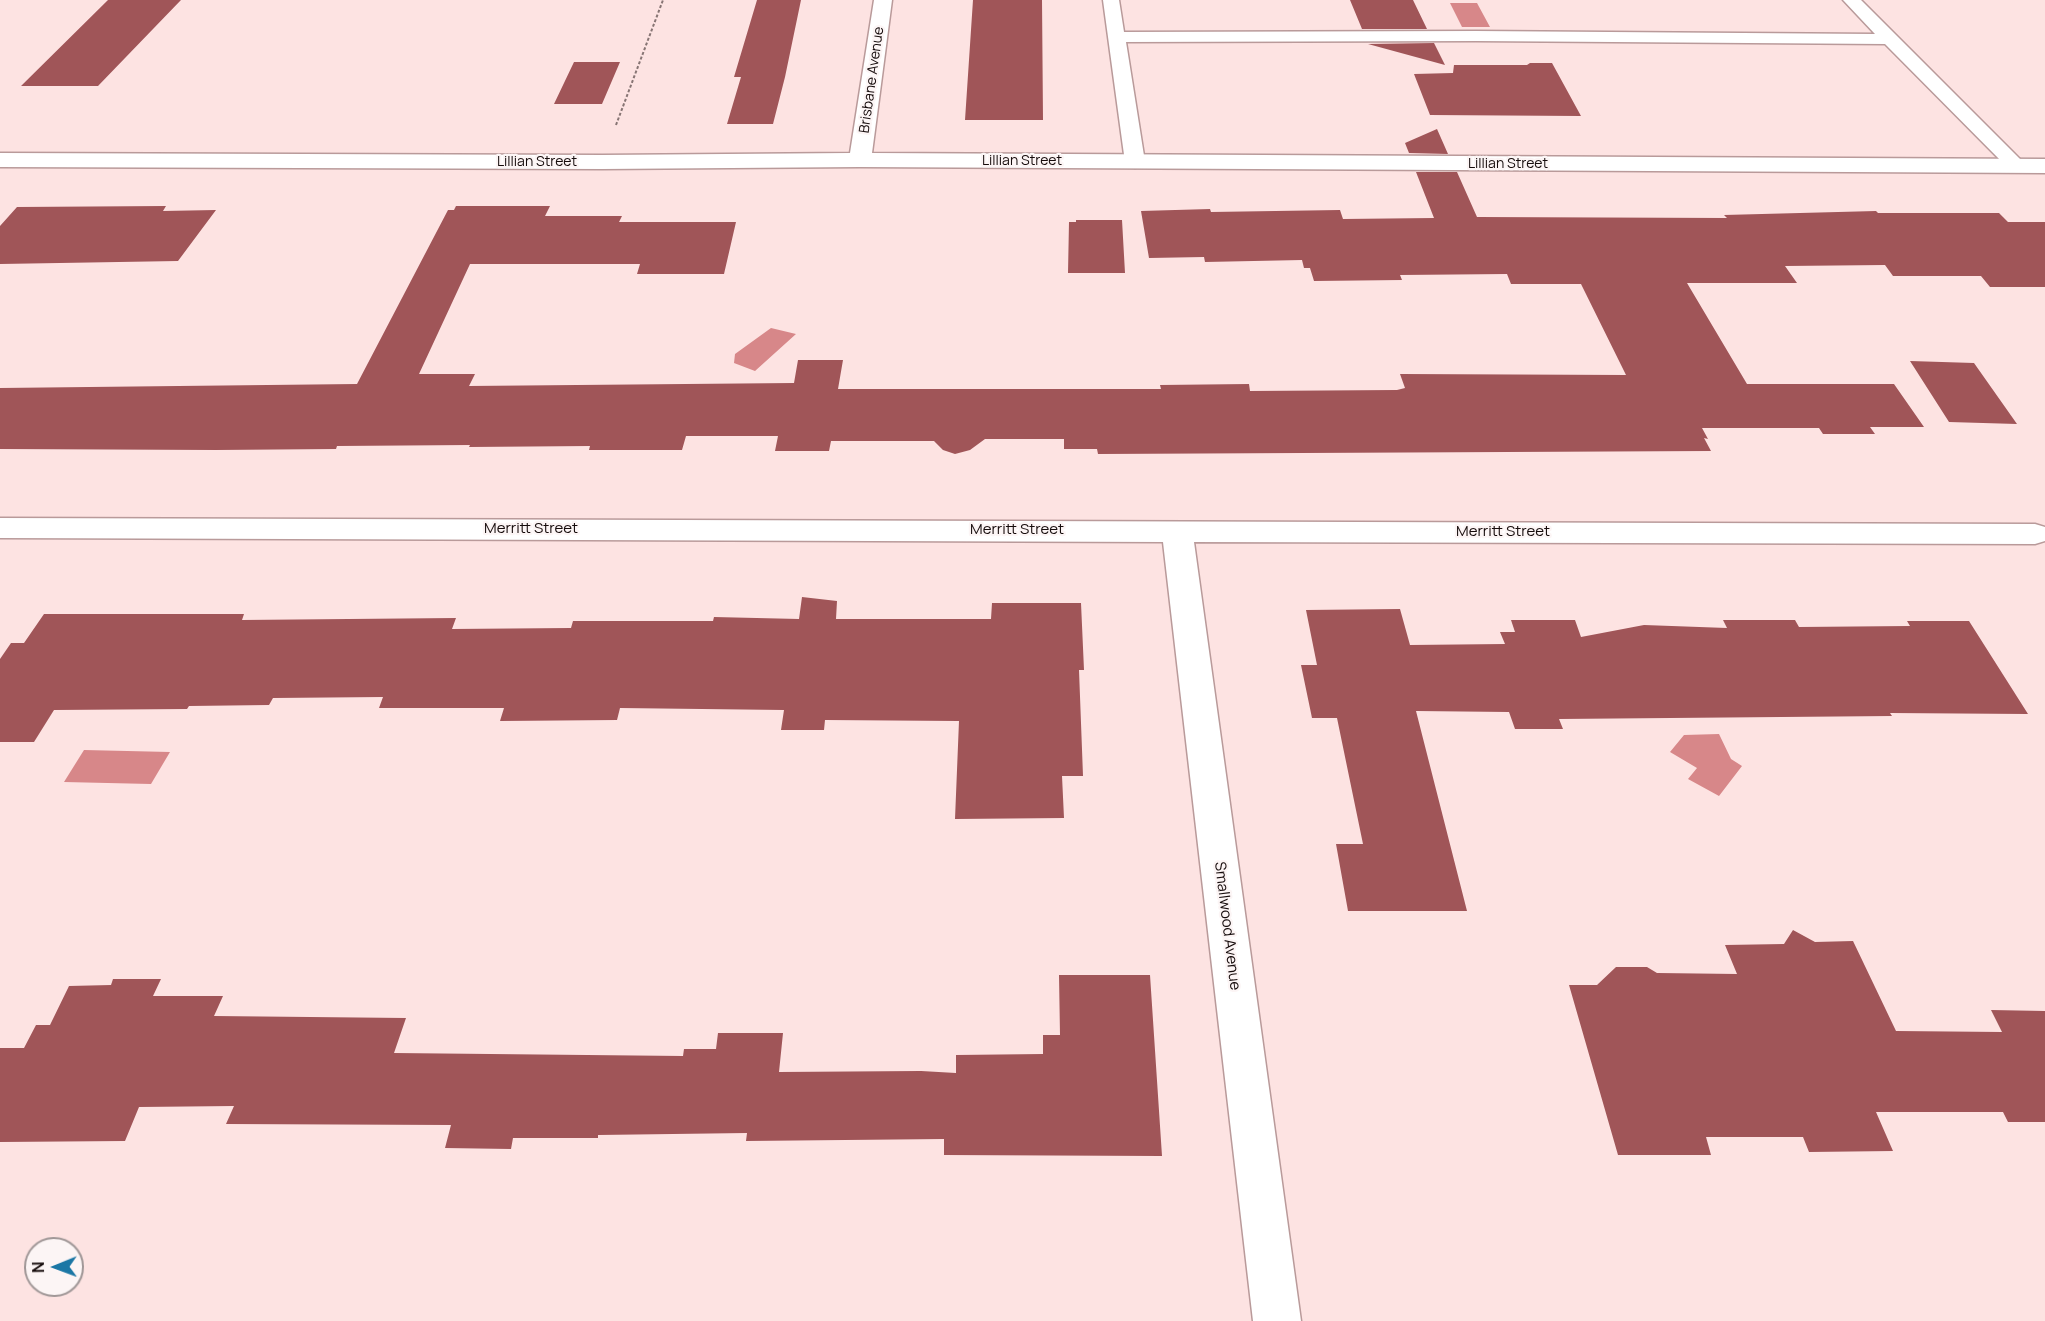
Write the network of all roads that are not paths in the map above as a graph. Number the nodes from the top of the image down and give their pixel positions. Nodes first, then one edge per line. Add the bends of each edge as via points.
1 (883, 0) edge
2 (1111, 0) edge
3 (1851, 0) edge
4 (1117, 37) junction
5 (1890, 39) junction
6 (0, 160) edge
7 (860, 160) junction
8 (1135, 162) junction
9 (2017, 166) junction
10 (2045, 166) edge
11 (0, 528) edge
12 (1177, 530) junction
13 (2040, 534) edge
14 (1276, 1321) edge

1 - 7 street, Brisbane Avenue
2 - 4 lane
3 - 5 lane
4 - 5 lane
4 - 8 lane
5 - 9 lane
6 - 7 street, Lillian Street
7 - 8 street, Lillian Street
8 - 9 street, Lillian Street
9 - 10 street, Lillian Street
11 - 12 street, Merritt Street
12 - 13 street, Merritt Street
12 - 14 street, Smallwood Avenue

